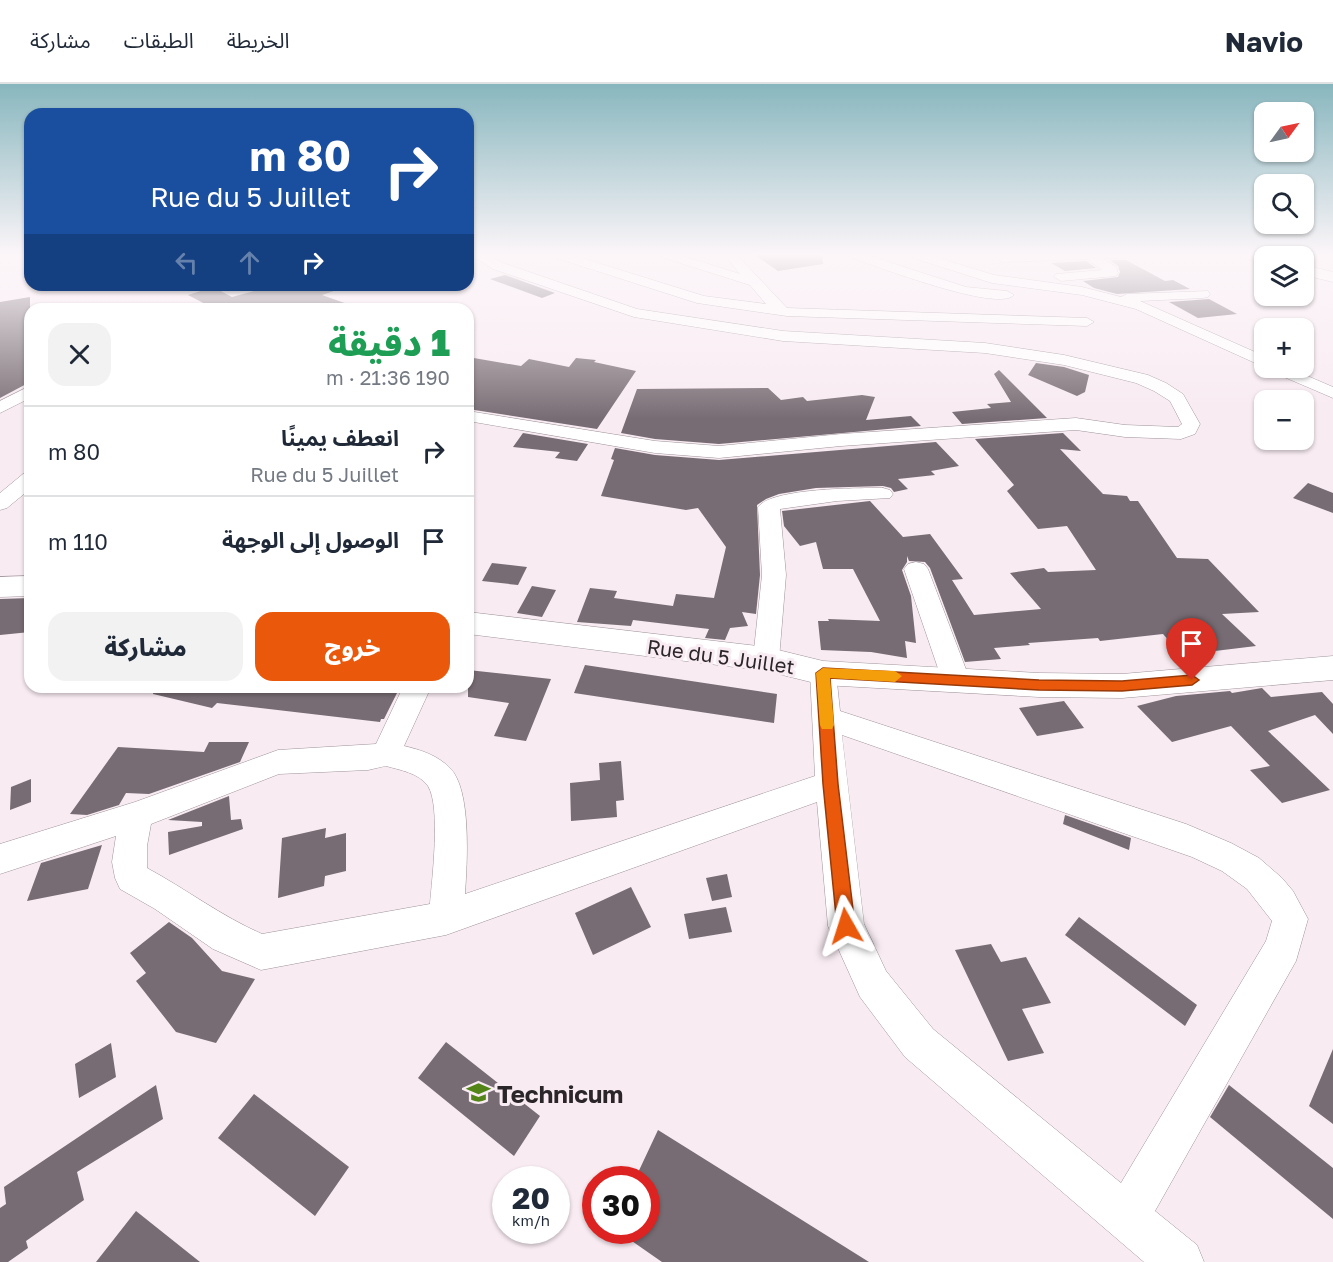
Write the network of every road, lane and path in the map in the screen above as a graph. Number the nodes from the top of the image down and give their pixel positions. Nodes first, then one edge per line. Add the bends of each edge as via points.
1 (622, 309) edge
2 (771, 309) edge
3 (1148, 309) edge
4 (779, 310) joint
5 (1087, 322) dead end
6 (1254, 357) edge
7 (1299, 378) edge
8 (1333, 393) edge
9 (24, 394) edge
10 (0, 408) edge
11 (474, 417) edge
12 (24, 484) edge
13 (884, 494) dead end
14 (24, 500) edge
15 (0, 506) edge
16 (916, 569) dead end
17 (474, 625) edge
18 (766, 659) junction
19 (1333, 668) edge
20 (823, 673) junction
21 (956, 680) junction
22 (414, 693) edge
23 (826, 718) junction
24 (386, 754) junction
25 (831, 784) junction
26 (137, 815) junction
27 (0, 859) edge
28 (446, 918) junction
29 (1126, 1217) junction
30 (1179, 1262) edge

1 - 11 street via 783,336 985,348 1064,360 1160,387 1177,398 1191,424 1180,433 1076,424 719,452 655,447
2 - 4 street
3 - 6 street
4 - 5 street via 798,314
7 - 8 street
9 - 10 street
12 - 15 street
13 - 18 street via 777,502 769,507 774,575
14 - 15 street
16 - 21 street
17 - 18 street, Rue du 5 Juillet
18 - 20 street, Rue du 5 Juillet
19 - 21 street, Rue du 5 Juillet via 1122,686
20 - 21 street, Rue du 5 Juillet
20 - 23 street
22 - 24 street
23 - 25 street
23 - 29 street via 1186,839 1248,867 1280,899 1290,919 1283,948
24 - 26 street via 278,762
24 - 28 street via 419,762 440,778 448,800 451,859
25 - 28 street
25 - 29 street via 846,926 873,984 919,1043
26 - 27 street
26 - 28 street via 129,853 132,878 226,936 261,952
29 - 30 street

